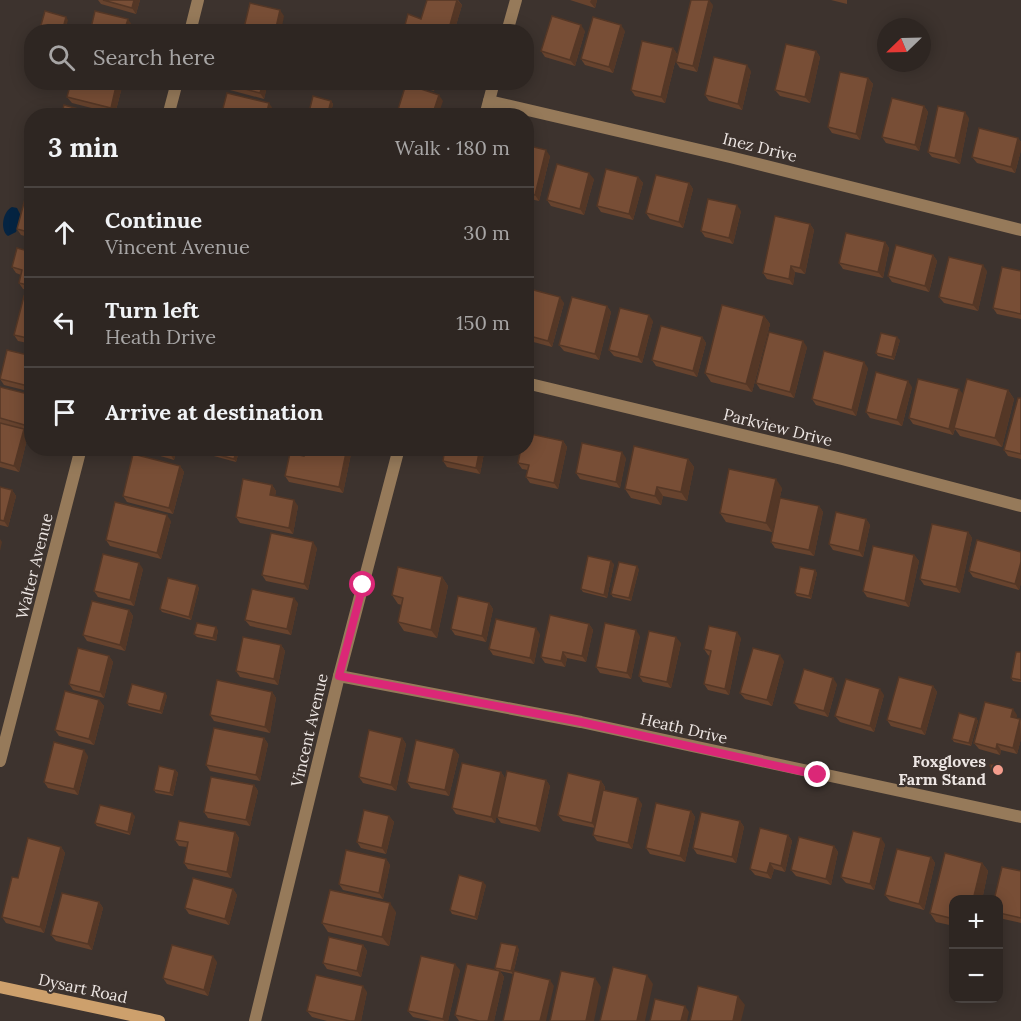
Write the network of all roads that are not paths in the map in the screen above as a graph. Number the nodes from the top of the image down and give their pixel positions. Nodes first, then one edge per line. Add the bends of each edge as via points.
1 (198, 0) edge
2 (516, 0) edge
3 (192, 24) edge
4 (509, 24) edge
5 (175, 90) edge
6 (492, 90) edge
7 (489, 101) junction
8 (170, 108) edge
9 (487, 108) edge
10 (519, 108) edge
11 (534, 111) edge
12 (1021, 230) edge
13 (534, 385) edge
14 (79, 456) edge
15 (397, 456) edge
16 (1021, 506) edge
17 (339, 676) junction
18 (0, 761) edge
19 (1021, 818) edge
20 (0, 987) edge
21 (159, 1021) edge
22 (255, 1021) edge

1 - 3 street
2 - 4 street
5 - 8 street
6 - 7 street
7 - 9 street
7 - 10 street, Inez Drive
11 - 12 street, Inez Drive
13 - 16 street, Parkview Drive
14 - 18 street, Walter Avenue
15 - 17 street, Vincent Avenue
17 - 19 street, Heath Drive via 581,722
17 - 22 street, Vincent Avenue
20 - 21 street, Dysart Road

